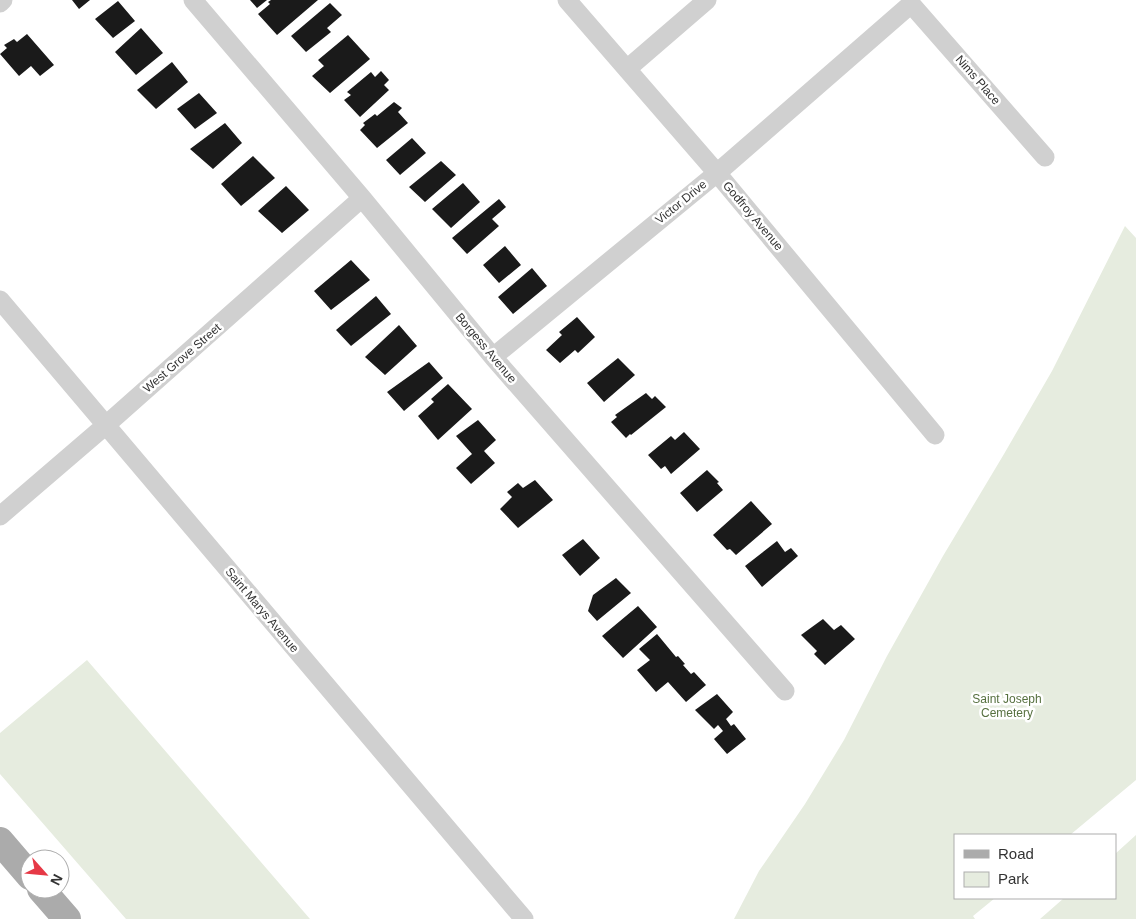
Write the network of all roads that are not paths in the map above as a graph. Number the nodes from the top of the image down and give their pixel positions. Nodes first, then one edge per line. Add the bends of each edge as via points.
1 (3, 0) edge
2 (193, 0) edge
3 (567, 0) edge
4 (707, 0) edge
5 (0, 3) edge
6 (912, 4) joint
7 (627, 70) junction
8 (1045, 157) dead end
9 (717, 173) junction
10 (362, 198) junction
11 (0, 300) edge
12 (493, 357) junction
13 (106, 425) junction
14 (935, 435) dead end
15 (0, 516) edge
16 (785, 691) dead end
17 (0, 841) edge
18 (20, 864) edge
19 (50, 899) edge
20 (67, 919) edge
21 (524, 919) edge

1 - 5 street
2 - 10 street, Borgess Avenue
3 - 7 street, Godfroy Avenue
4 - 7 street
6 - 8 street, Nims Place
6 - 9 street, Victor Drive
7 - 9 street, Godfroy Avenue
9 - 12 street, Victor Drive
9 - 14 street, Godfroy Avenue
10 - 12 street, Borgess Avenue
10 - 13 street, West Grove Street
11 - 13 street, Saint Marys Avenue
12 - 16 street, Borgess Avenue
13 - 15 street, West Grove Street
13 - 21 street, Saint Marys Avenue
17 - 18 main road
19 - 20 main road

